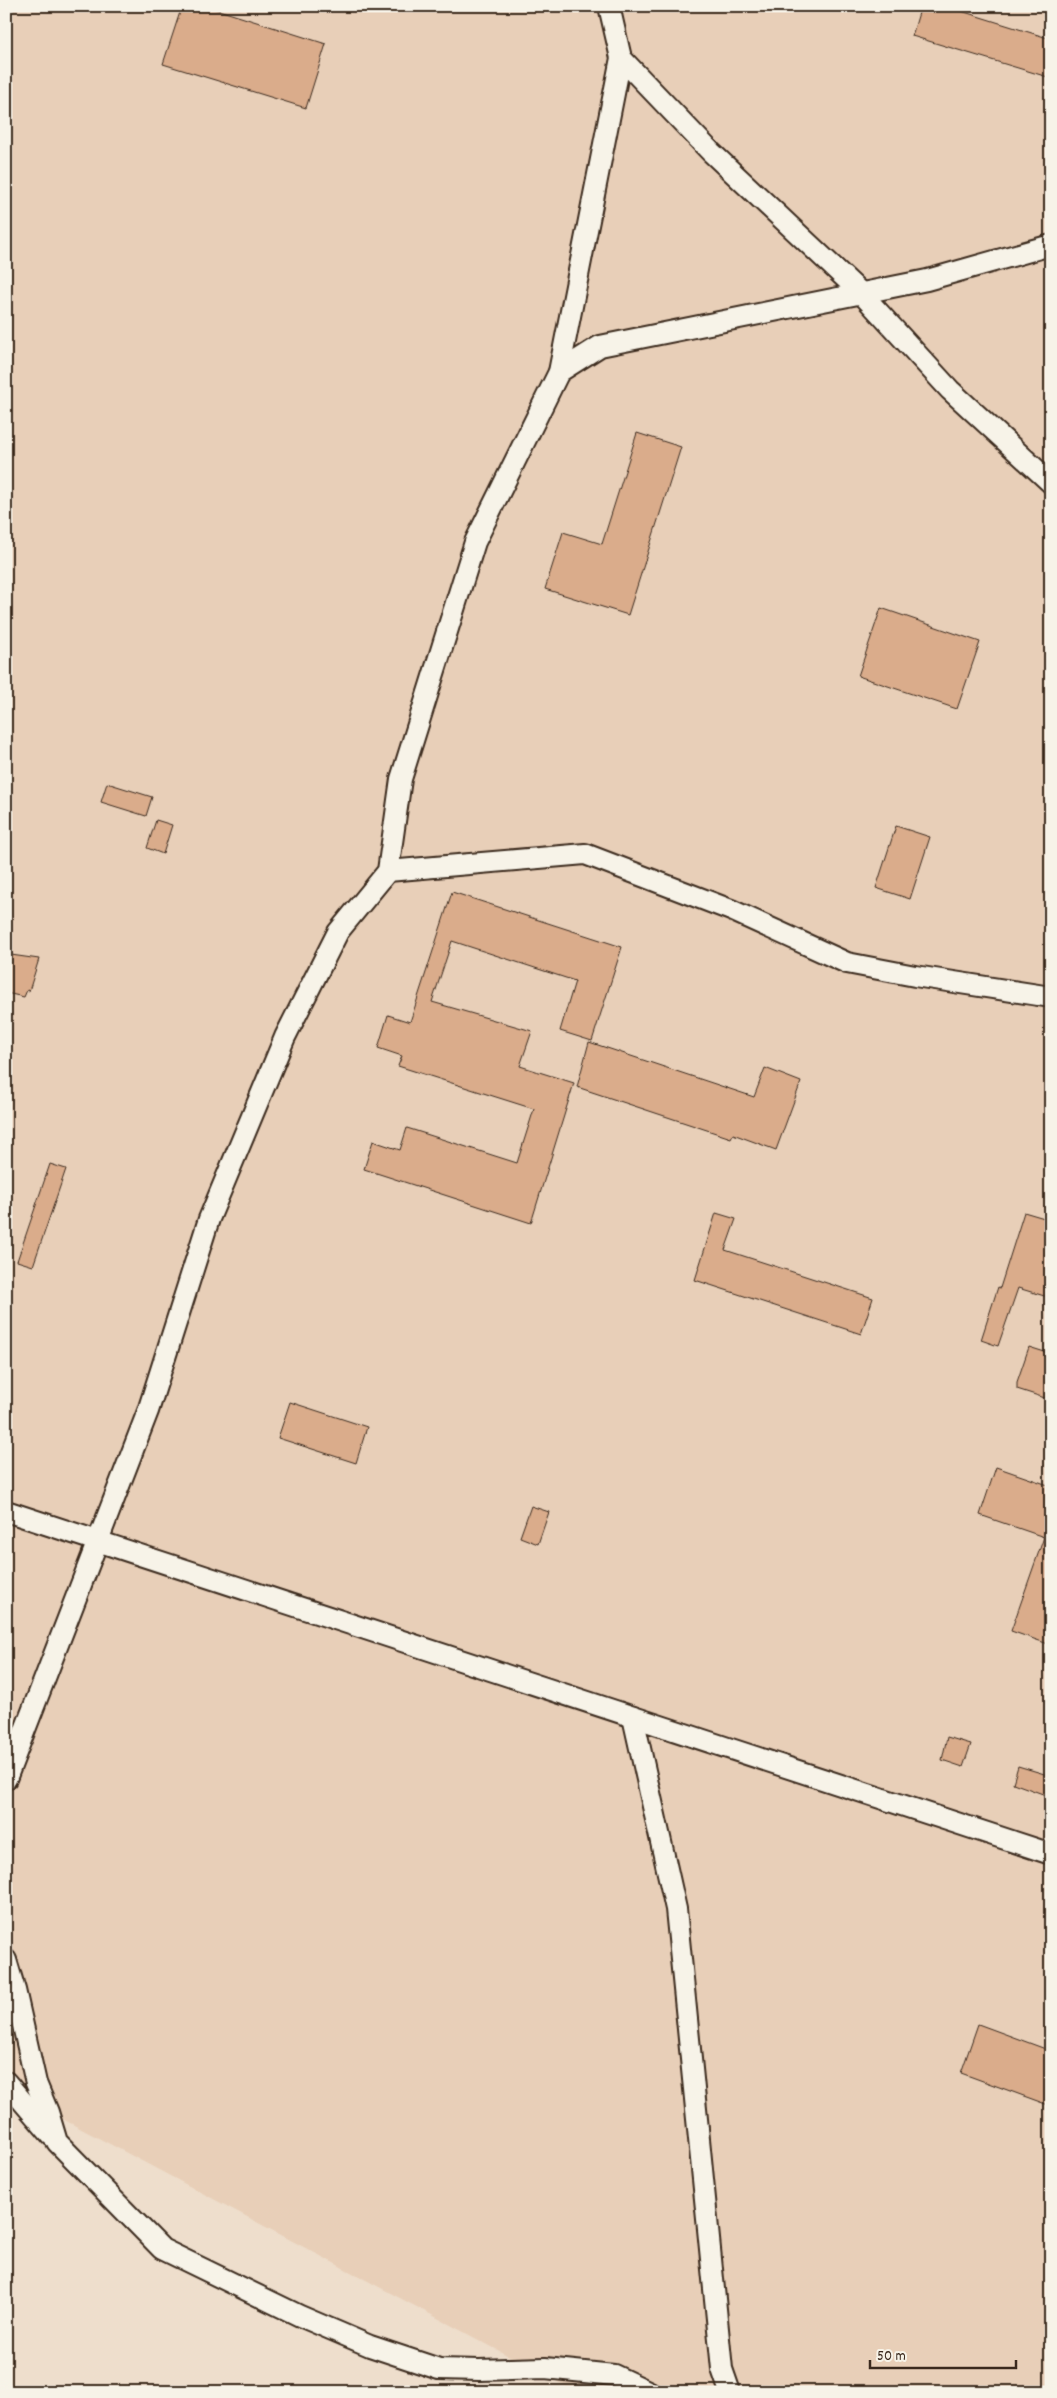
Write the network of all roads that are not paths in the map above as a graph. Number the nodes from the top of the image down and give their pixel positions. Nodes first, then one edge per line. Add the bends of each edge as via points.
1 (609, 6) edge
2 (621, 58) junction
3 (1051, 245) edge
4 (861, 293) junction
5 (559, 372) junction
6 (1051, 483) edge
7 (388, 871) junction
8 (1051, 997) edge
9 (6, 1511) edge
10 (97, 1541) junction
11 (633, 1717) junction
12 (6, 1780) edge
13 (1051, 1854) edge
14 (6, 1960) edge
15 (6, 2082) edge
16 (57, 2142) junction
17 (650, 2392) edge
18 (730, 2392) edge

1 - 2 street
2 - 4 street via 711,152
2 - 5 street
3 - 4 street via 927,280
4 - 5 street via 600,346
4 - 6 street via 950,390
5 - 7 street via 475,542 401,778
7 - 8 street via 585,854 731,910 847,963
7 - 10 street via 338,932 285,1037 209,1219 148,1411
9 - 10 street
10 - 11 street
10 - 12 street
11 - 13 street
11 - 18 street via 676,1908 722,2369
14 - 16 street via 36,2084
15 - 16 street
16 - 17 street via 162,2249 370,2346 440,2369 545,2368 614,2375

